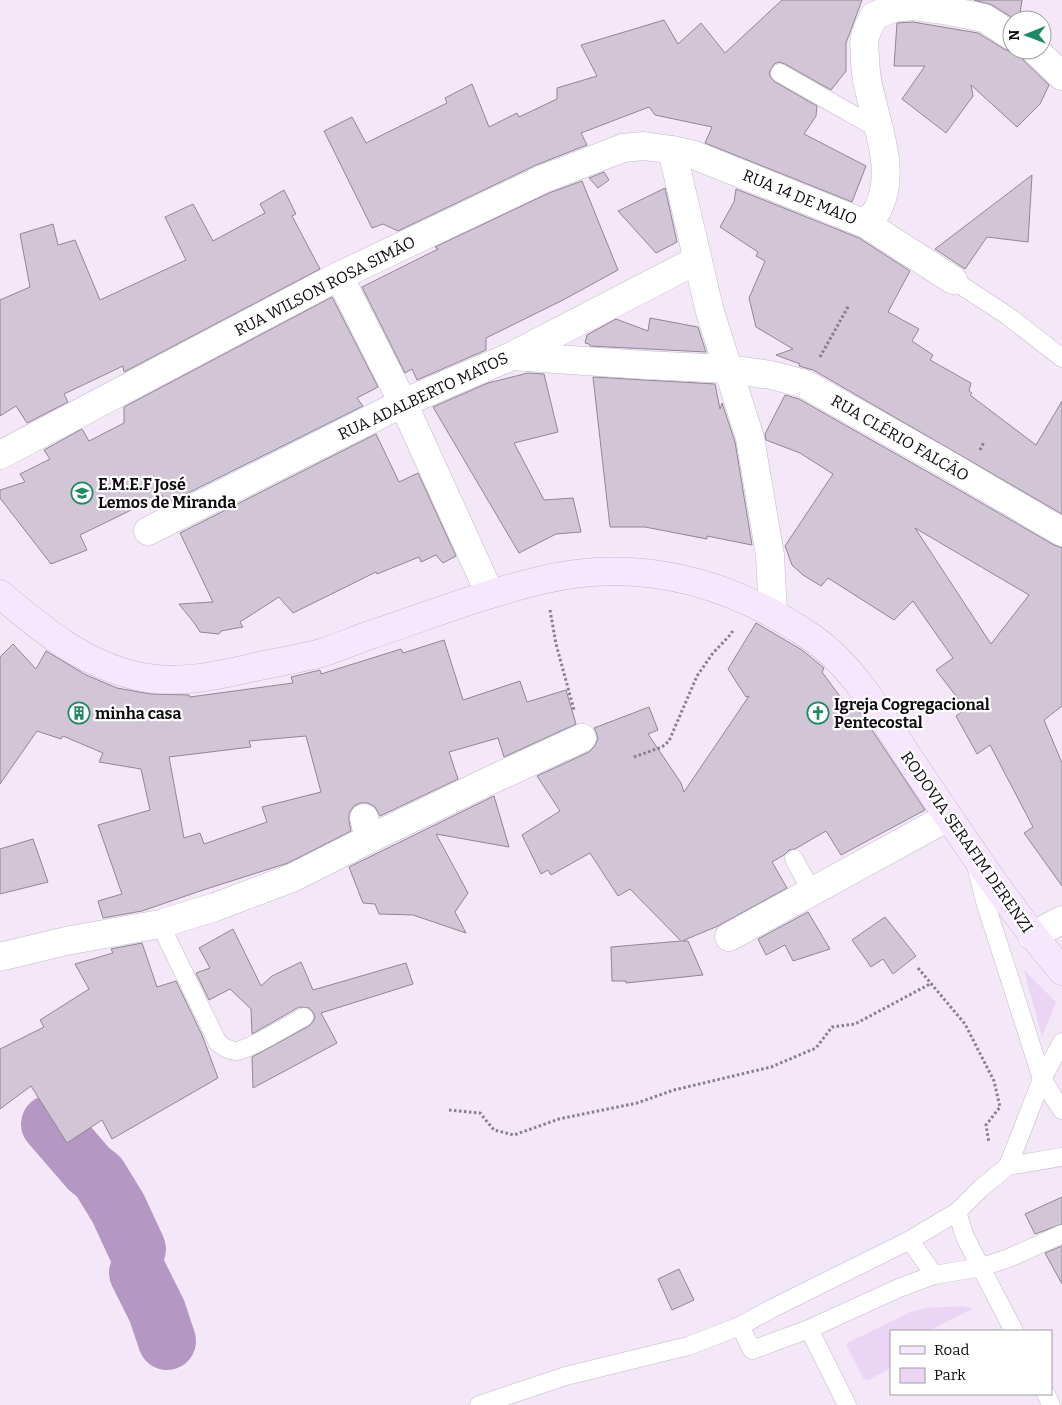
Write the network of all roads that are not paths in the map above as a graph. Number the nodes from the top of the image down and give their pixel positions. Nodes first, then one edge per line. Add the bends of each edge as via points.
1 (1002, 30) edge
2 (1045, 60) edge
3 (780, 73) dead end
4 (1062, 76) edge
5 (880, 130) junction
6 (666, 149) junction
7 (866, 224) junction
8 (698, 260) junction
9 (339, 276) junction
10 (953, 280) joint
11 (512, 356) junction
12 (1062, 358) edge
13 (729, 369) junction
14 (403, 403) junction
15 (0, 455) edge
16 (148, 531) dead end
17 (1062, 532) edge
18 (0, 594) edge
19 (490, 594) junction
20 (773, 613) junction
21 (582, 738) road end
22 (948, 816) junction
23 (974, 855) junction
24 (794, 859) dead end
25 (812, 892) junction
26 (1062, 920) edge
27 (160, 924) junction
28 (1032, 936) junction
29 (729, 937) dead end
30 (0, 957) edge
31 (1062, 972) edge
32 (304, 1016) dead end
33 (1062, 1042) edge
34 (1042, 1079) junction
35 (1062, 1110) edge
36 (1062, 1157) edge
37 (1008, 1166) junction
38 (957, 1212) junction
39 (1062, 1234) edge
40 (910, 1240) junction
41 (982, 1267) junction
42 (934, 1275) junction
43 (740, 1326) junction
44 (809, 1329) junction
45 (1014, 1330) edge
46 (479, 1405) edge
47 (847, 1405) edge

1 - 5 street, RUA 14 DE MAIO via 984,18 913,6 893,8 874,16 864,38 865,70
2 - 4 street
3 - 5 lane
5 - 7 street, RUA 14 DE MAIO via 886,163 885,190 878,210
6 - 7 street, RUA 14 DE MAIO via 694,155
6 - 8 street
6 - 9 street, RUA WILSON ROSA SIMÃO via 623,148 543,179
7 - 10 street
8 - 11 street, RUA ADALBERTO MATOS
8 - 13 street via 710,312
9 - 14 street
9 - 15 street, RUA WILSON ROSA SIMÃO
10 - 12 lane via 1008,316
11 - 13 street, RUA CLÉRIO FALCÃO
11 - 14 street, RUA ADALBERTO MATOS
13 - 17 street, RUA CLÉRIO FALCÃO via 805,384
13 - 20 street via 750,438 770,555
14 - 16 street, RUA ADALBERTO MATOS
14 - 19 street
18 - 19 main road, RODOVIA SERAFIM DERENZI via 42,630 110,668 137,676 195,680 321,653
19 - 20 main road, RODOVIA SERAFIM DERENZI via 545,580 594,573 639,572 687,579 728,592
20 - 22 main road, RODOVIA SERAFIM DERENZI via 812,637 842,662
21 - 27 street via 489,781 367,828 292,878
22 - 23 main road, RODOVIA SERAFIM DERENZI
22 - 25 street
23 - 28 main road, RODOVIA SERAFIM DERENZI
23 - 34 lane via 986,905
24 - 25 lane
25 - 29 street
26 - 28 street
27 - 30 street
27 - 32 lane via 218,1043 236,1051
28 - 31 main road, RODOVIA SERAFIM DERENZI
33 - 34 lane
34 - 35 lane
34 - 37 lane
36 - 37 lane
37 - 38 lane
38 - 40 lane
38 - 41 lane via 965,1237
39 - 41 lane
40 - 42 lane
40 - 43 lane
41 - 42 lane
41 - 45 lane
42 - 44 lane
43 - 44 lane via 752,1350
43 - 46 lane via 688,1346 566,1376
44 - 47 lane

